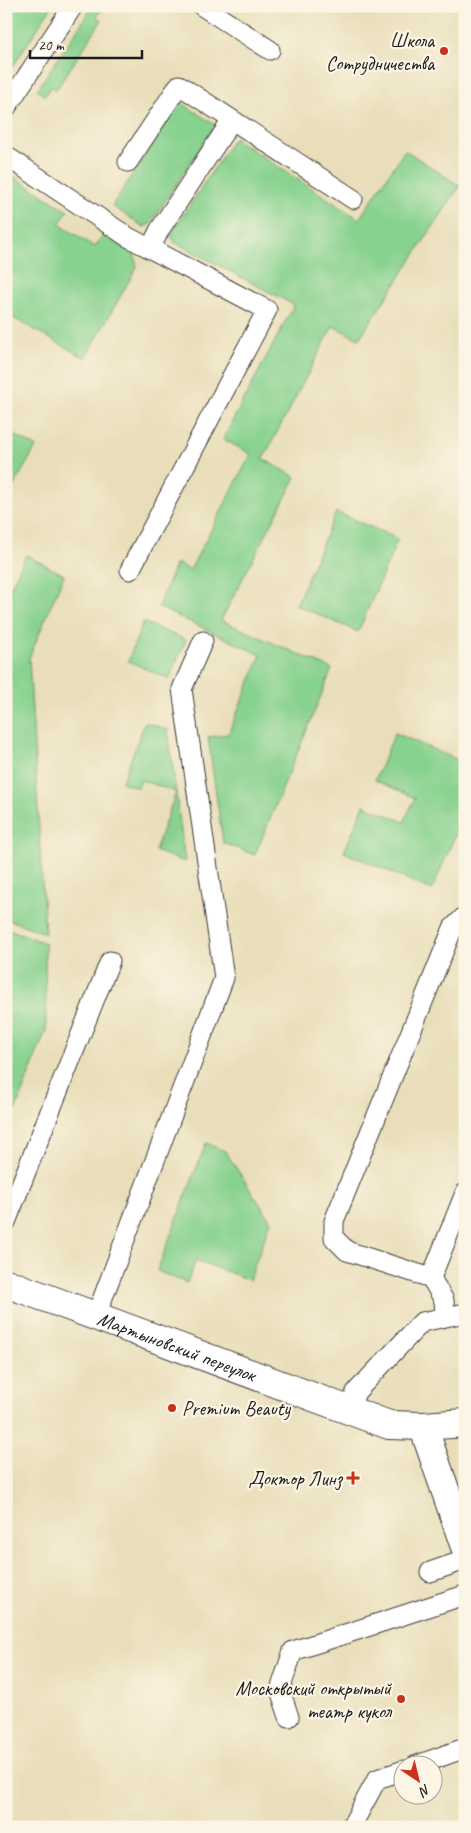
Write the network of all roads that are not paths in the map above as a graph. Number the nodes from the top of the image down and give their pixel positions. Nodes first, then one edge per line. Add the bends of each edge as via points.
1 (73, 6) edge
2 (202, 6) edge
3 (270, 50) dead end
4 (9, 97) edge
5 (232, 120) junction
6 (6, 156) edge
7 (128, 162) dead end
8 (352, 199) dead end
9 (150, 249) junction
10 (130, 570) dead end
11 (204, 640) dead end
12 (465, 916) edge
13 (110, 962) dead end
14 (465, 1194) edge
15 (6, 1222) edge
16 (431, 1278) junction
17 (6, 1283) edge
18 (465, 1313) edge
19 (96, 1316) junction
20 (445, 1316) junction
21 (349, 1411) junction
22 (465, 1423) edge
23 (423, 1426) junction
24 (465, 1547) edge
25 (465, 1560) edge
26 (430, 1572) dead end
27 (465, 1596) edge
28 (289, 1717) dead end
29 (465, 1748) edge
30 (443, 1756) edge
31 (394, 1773) edge
32 (352, 1827) edge

1 - 4 lane
2 - 3 lane
5 - 7 lane via 179,85
5 - 8 lane
5 - 9 lane
6 - 9 lane
9 - 10 lane via 267,310
11 - 19 lane via 182,689 224,978
12 - 16 lane via 453,928 334,1221 333,1231 334,1238 347,1251
13 - 15 lane
14 - 16 lane
16 - 20 lane via 444,1300
17 - 19 street, Мартыновский переулок
18 - 20 lane
19 - 21 street, Мартыновский переулок
20 - 21 lane via 422,1322 356,1392
21 - 23 street, Мартыновский переулок via 389,1425
22 - 23 street, Мартыновский переулок
23 - 24 street
25 - 26 lane
27 - 28 lane via 293,1652 280,1690
29 - 30 lane
31 - 32 lane via 377,1779

